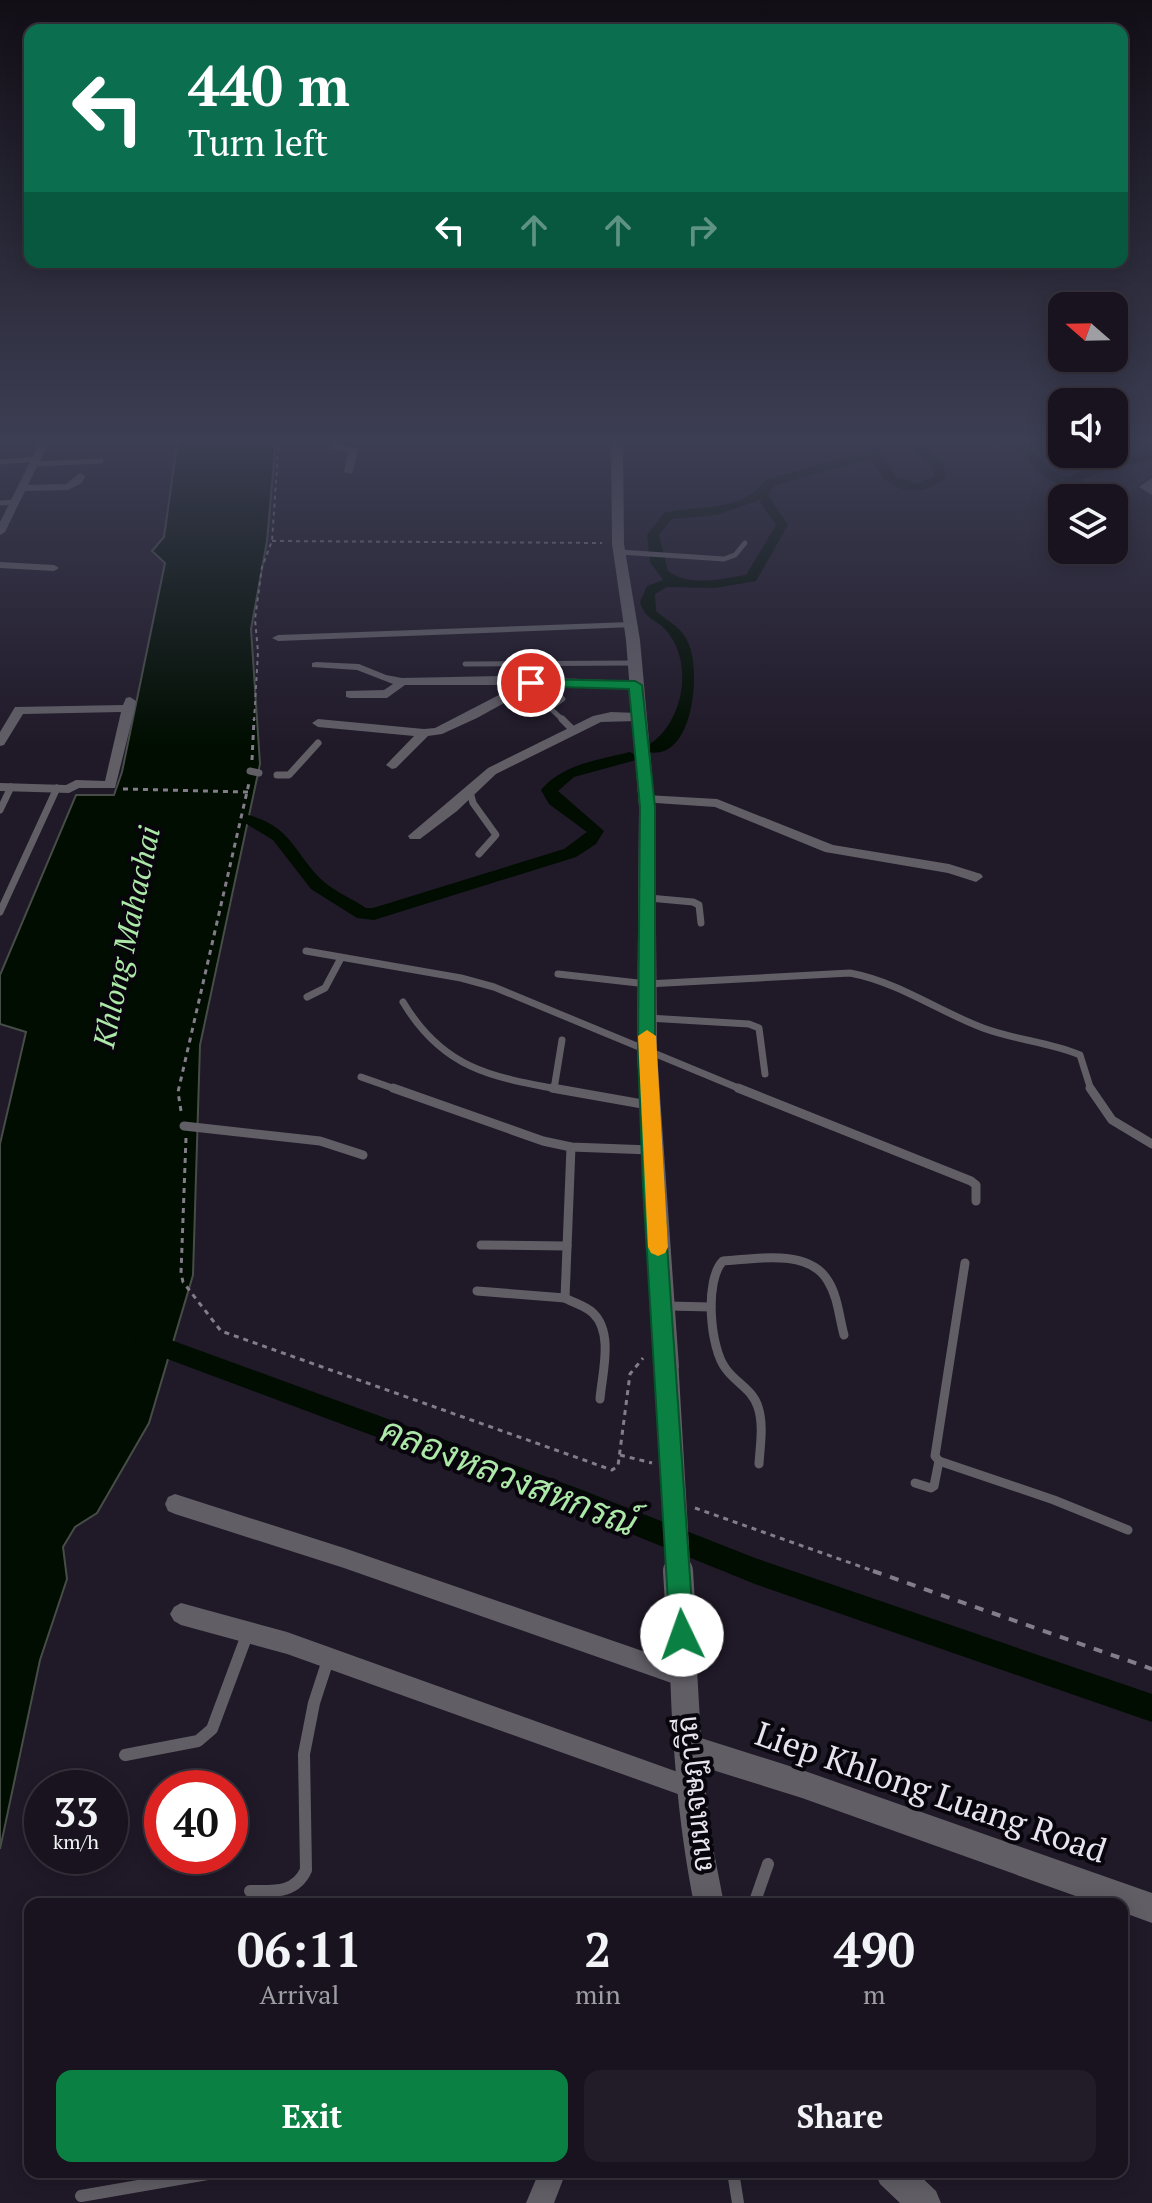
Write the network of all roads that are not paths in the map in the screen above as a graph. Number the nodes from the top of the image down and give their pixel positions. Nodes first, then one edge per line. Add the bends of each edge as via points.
1 (618, 541) edge
2 (745, 543) dead end
3 (618, 548) junction
4 (0, 565) edge
5 (54, 568) dead end
6 (630, 625) junction
7 (278, 638) dead end
8 (634, 663) junction
9 (465, 664) dead end
10 (316, 665) dead end
11 (402, 682) junction
12 (547, 683) junction
13 (635, 685) junction
14 (528, 688) junction
15 (350, 694) dead end
16 (550, 708) junction
17 (638, 717) junction
18 (318, 723) dead end
19 (573, 730) junction
20 (424, 733) junction
21 (0, 742) edge
22 (318, 743) dead end
23 (392, 765) dead end
24 (250, 771) road end
25 (259, 773) dead end
26 (277, 775) dead end
27 (6, 787) edge
28 (57, 788) junction
29 (470, 792) junction
30 (646, 799) junction
31 (0, 810) edge
32 (415, 836) dead end
33 (479, 854) dead end
34 (976, 877) dead end
35 (648, 898) junction
36 (0, 912) edge
37 (701, 923) dead end
38 (306, 951) dead end
39 (341, 958) junction
40 (558, 974) dead end
41 (647, 984) junction
42 (307, 997) dead end
43 (403, 1002) dead end
44 (647, 1018) junction
45 (562, 1040) dead end
46 (647, 1052) junction
47 (765, 1074) dead end
48 (361, 1077) dead end
49 (554, 1089) junction
50 (649, 1105) junction
51 (184, 1126) road end
52 (1152, 1144) edge
53 (571, 1147) junction
54 (651, 1150) junction
55 (363, 1155) dead end
56 (976, 1201) dead end
57 (481, 1245) dead end
58 (567, 1246) junction
59 (965, 1263) dead end
60 (477, 1291) dead end
61 (565, 1298) junction
62 (662, 1306) junction
63 (711, 1307) junction
64 (844, 1335) dead end
65 (600, 1399) dead end
66 (939, 1461) junction
67 (759, 1464) dead end
68 (915, 1483) dead end
69 (175, 1504) dead end
70 (1128, 1530) dead end
71 (181, 1614) dead end
72 (249, 1630) junction
73 (328, 1659) junction
74 (683, 1676) junction
75 (686, 1747) junction
76 (125, 1755) dead end
77 (689, 1787) junction
78 (768, 1864) dead end
79 (250, 1891) dead end
80 (708, 1898) edge
81 (756, 1898) edge
82 (1124, 1898) edge
83 (1128, 1900) edge
84 (1152, 1908) edge
85 (184, 2178) edge
86 (550, 2178) edge
87 (734, 2178) edge
88 (898, 2178) edge
89 (81, 2196) dead end
90 (540, 2203) edge
91 (738, 2203) edge
92 (924, 2203) edge

1 - 3 street, ถนนเจษฎาวิถี
2 - 3 lane via 724,559
3 - 6 street, ถนนเจษฎาวิถี
4 - 5 street
6 - 7 street
6 - 8 street, ถนนเจษฎาวิถี
8 - 9 lane
8 - 13 street, ถนนเจษฎาวิถี
10 - 11 street via 359,667
11 - 14 street via 501,680
11 - 15 street via 387,694
12 - 13 street
12 - 14 street
12 - 16 lane via 563,699
13 - 17 street, ถนนเจษฎาวิถี
14 - 16 lane
14 - 20 street
16 - 19 lane
17 - 19 street via 611,716
17 - 30 street, ถนนเจษฎาวิถี
18 - 20 street
19 - 29 street via 492,771
20 - 23 street
21 - 28 street via 19,710 130,704 112,784
22 - 26 lane via 289,775
24 - 25 lane
27 - 28 street
27 - 31 lane
28 - 36 lane
29 - 32 street
29 - 33 lane via 496,835
30 - 34 street via 717,803 830,849
30 - 35 street, ถนนเจษฎาวิถี
35 - 37 lane via 693,902 699,905
35 - 41 street, ถนนเจษฎาวิถี
38 - 39 lane
39 - 42 lane via 329,987
39 - 46 lane via 478,982
40 - 41 lane
41 - 44 street, ถนนเจษฎาวิถี
41 - 52 lane via 836,973 871,976 980,1027 1080,1055 1102,1112
43 - 49 lane via 431,1041 464,1065 504,1080
44 - 46 street, ถนนเจษฎาวิถี
44 - 47 lane via 759,1028
45 - 49 lane
46 - 50 street, ถนนเจษฎาวิถี
46 - 56 lane via 971,1181
48 - 53 lane via 519,1134
49 - 50 lane
50 - 54 street, ถนนเจษฎาวิถี
51 - 55 lane via 311,1139
53 - 54 lane
53 - 58 lane
54 - 62 street, ถนนเจษฎาวิถี
57 - 58 lane
58 - 61 lane
59 - 66 lane via 934,1451
60 - 61 lane
61 - 65 lane via 592,1312 600,1323
62 - 63 lane
62 - 74 street, ถนนเจษฎาวิถี, bridge
63 - 64 lane via 715,1273 723,1261 797,1260 827,1277
63 - 67 lane via 721,1364 758,1406
66 - 68 lane via 934,1486
66 - 70 lane
69 - 74 street
71 - 72 street
72 - 73 street
72 - 76 lane via 212,1729 198,1741
73 - 77 street
73 - 79 lane via 304,1754 306,1870 293,1890
74 - 75 street, ถนนเจษฎาวิถี
75 - 77 street, ถนนเจษฎาวิถี
75 - 82 street, Liep Khlong Luang Road
77 - 80 street, ถนนเจษฎาวิถี
78 - 81 lane
83 - 84 street, Liep Khlong Luang Road
85 - 89 lane
86 - 90 street
87 - 91 lane
88 - 92 street

